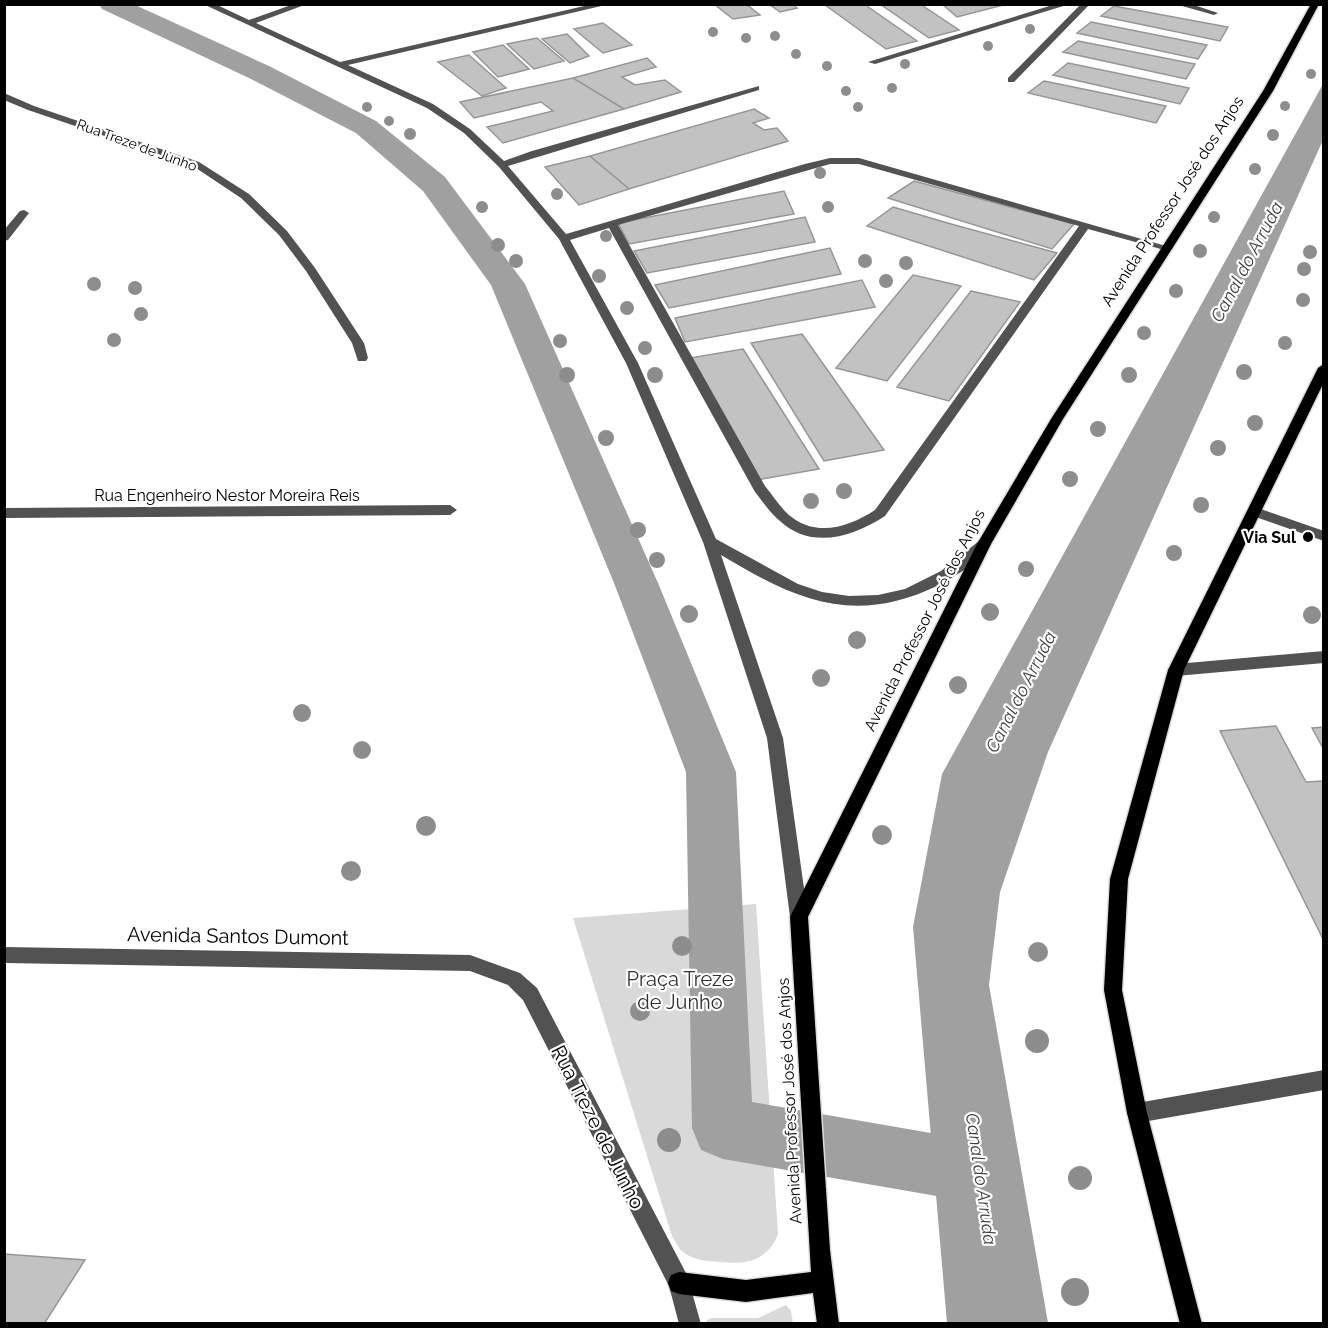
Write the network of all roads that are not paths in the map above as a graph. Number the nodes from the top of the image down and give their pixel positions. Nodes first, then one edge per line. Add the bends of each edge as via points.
1 (207, 4) edge
2 (303, 4) edge
3 (568, 4) edge
4 (606, 4) edge
5 (1066, 4) edge
6 (1086, 4) edge
7 (1179, 4) edge
8 (1315, 4) edge
9 (580, 10) junction
10 (1214, 13) dead end
11 (248, 23) junction
12 (872, 62) dead end
13 (341, 64) junction
14 (1011, 80) dead end
15 (756, 88) dead end
16 (4, 96) edge
17 (502, 165) junction
18 (24, 213) dead end
19 (612, 223) junction
20 (1085, 225) junction
21 (4, 237) edge
22 (564, 238) junction
23 (1168, 248) junction
24 (362, 358) dead end
25 (1323, 368) edge
26 (450, 510) dead end
27 (1255, 512) junction
28 (4, 513) edge
29 (1323, 536) edge
30 (710, 542) junction
31 (984, 544) junction
32 (1323, 657) edge
33 (1176, 670) junction
34 (799, 917) junction
35 (4, 955) edge
36 (470, 963) joint
37 (1323, 1080) edge
38 (1137, 1113) junction
39 (824, 1281) junction
40 (679, 1283) junction
41 (690, 1323) edge
42 (828, 1323) edge
43 (1191, 1323) edge

1 - 11 street
2 - 11 street
3 - 9 street
4 - 9 street
5 - 12 street
6 - 14 street
7 - 10 street
8 - 23 main road, Avenida Professor José dos Anjos via 1268,91
9 - 13 street
11 - 13 street
13 - 17 street via 430,106 467,131
15 - 17 street
16 - 24 street, Rua Treze de Junho via 196,164 245,196 283,233 311,270 357,343
17 - 22 street
18 - 21 street
19 - 20 street via 808,166 845,160
19 - 20 street via 760,489 788,522 812,532 835,534 859,527 880,513
19 - 22 street
20 - 23 street
22 - 30 street via 632,363
23 - 31 main road, Avenida Professor José dos Anjos via 1057,419
25 - 27 main road
26 - 28 street, Rua Engenheiro Nestor Moreira Reis
27 - 29 street
27 - 33 main road
30 - 31 street via 769,578 809,595 848,602 881,601 907,593 940,578
30 - 34 street via 775,738
31 - 34 main road, Avenida Professor José dos Anjos
32 - 33 street
33 - 38 main road via 1119,879 1113,990
34 - 39 main road, Avenida Professor José dos Anjos
35 - 36 street, Avenida Santos Dumont
36 - 40 street, Rua Treze de Junho via 514,979 530,994
37 - 38 street
38 - 43 main road
39 - 40 main road via 746,1291
39 - 42 main road, Avenida Professor José dos Anjos
40 - 41 street, Rua Treze de Junho

